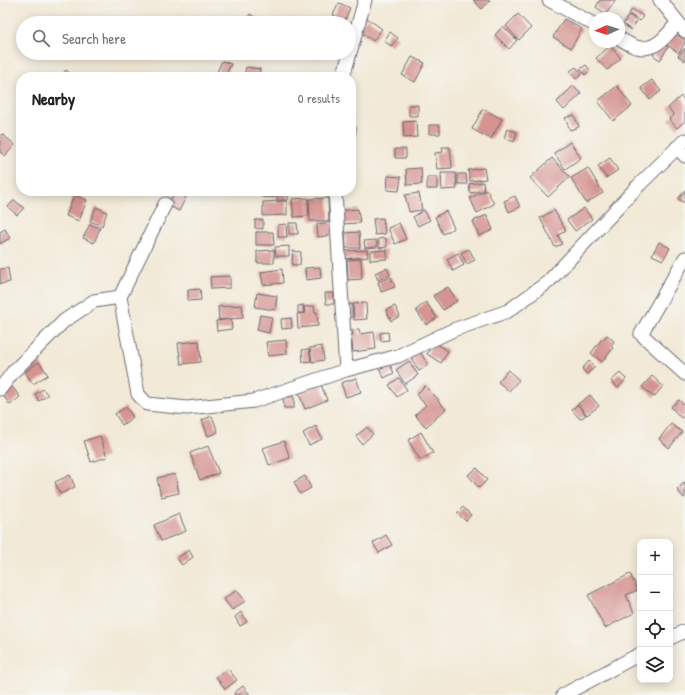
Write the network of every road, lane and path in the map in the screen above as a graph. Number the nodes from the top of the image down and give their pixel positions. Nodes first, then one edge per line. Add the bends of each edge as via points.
1 (365, 0) edge
2 (549, 0) edge
3 (660, 0) edge
4 (589, 22) edge
5 (682, 27) edge
6 (356, 32) edge
7 (625, 41) edge
8 (348, 60) edge
9 (344, 72) edge
10 (682, 148) edge
11 (335, 196) edge
12 (165, 204) dead end
13 (685, 258) edge
14 (120, 298) junction
15 (346, 370) junction
16 (685, 374) edge
17 (0, 389) edge
18 (685, 631) edge
19 (673, 637) edge
20 (637, 656) edge
21 (563, 695) edge

1 - 6 street
2 - 4 street
3 - 5 street
5 - 7 street via 657,45 647,48 636,47
8 - 9 street
10 - 15 street via 639,185 548,282 508,311 453,330 398,356
11 - 15 street
12 - 14 street
13 - 16 street via 641,334
14 - 15 street via 138,394 147,404 187,408 254,401
14 - 17 street via 94,301 64,321 13,372
18 - 19 street
20 - 21 street

